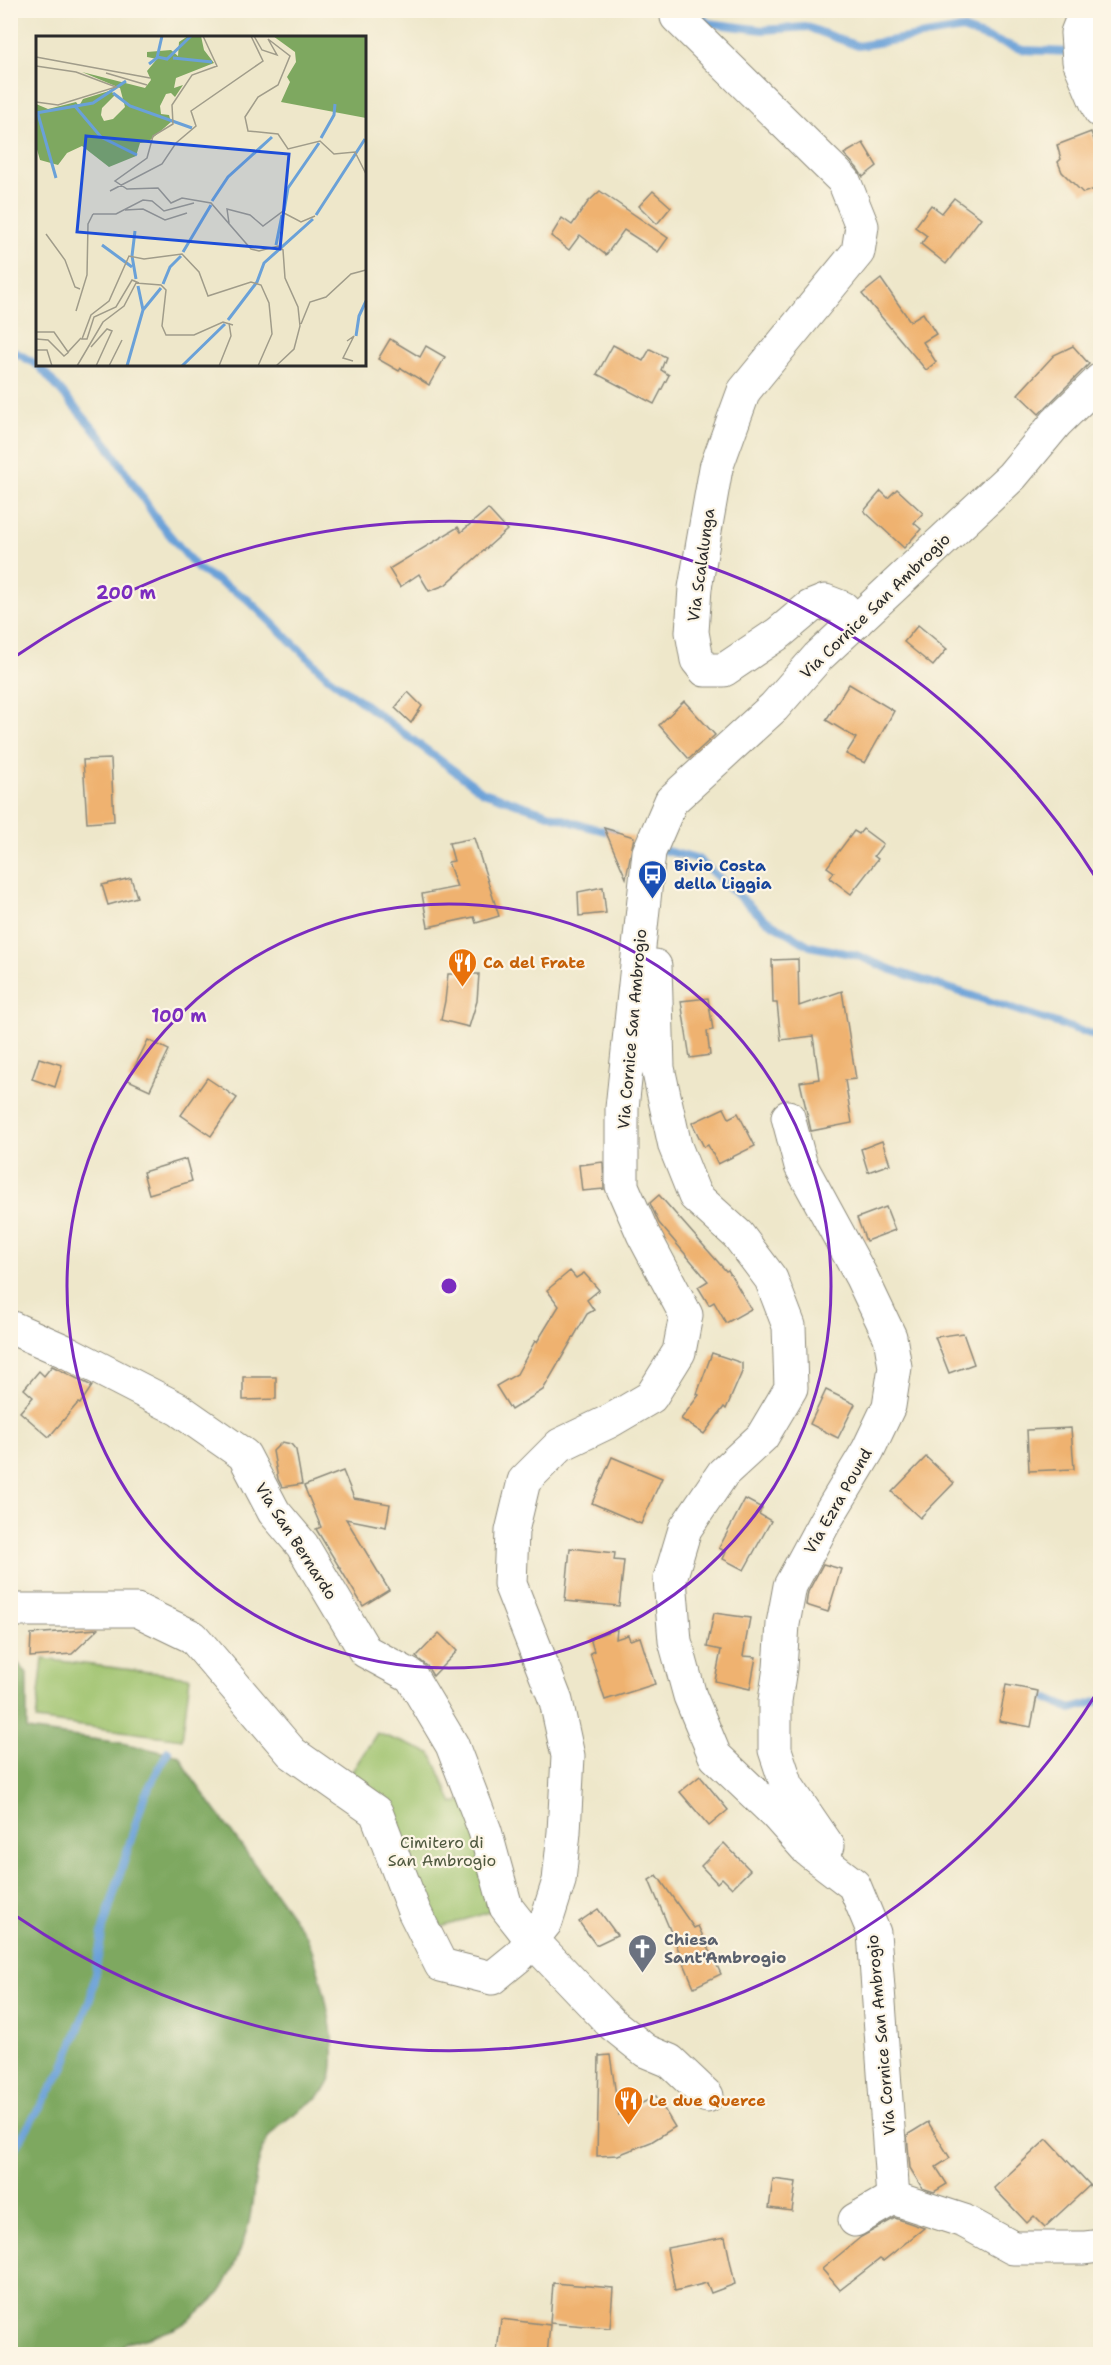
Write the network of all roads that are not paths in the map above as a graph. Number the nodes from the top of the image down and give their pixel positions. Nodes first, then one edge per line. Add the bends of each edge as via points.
1 (1086, 10) edge
2 (677, 14) edge
3 (1101, 111) edge
4 (1101, 380) edge
5 (856, 622) junction
6 (644, 905) junction
7 (788, 1117) dead end
8 (10, 1327) edge
9 (10, 1610) edge
10 (854, 1885) junction
11 (532, 1940) junction
12 (707, 2096) dead end
13 (892, 2198) junction
14 (855, 2220) dead end
15 (1101, 2246) edge

1 - 3 street via 1077,33 1079,61
2 - 5 street, Via Scalalunga via 844,181 862,226 858,252 744,391 716,468 705,528 692,632 697,660 705,670 724,670 810,607 825,601 843,608
4 - 5 street, Via Cornice San Ambrogio via 1056,423 1012,476
5 - 6 street, Via Cornice San Ambrogio via 818,657 774,707 670,801 649,852
6 - 10 street, Via Cornice San Ambrogio via 656,967 658,1068 675,1146 695,1196 738,1235 771,1278 789,1326 790,1388 762,1437 723,1473 685,1529 670,1579 675,1641 690,1696 715,1756 808,1850
6 - 11 street, Via Cornice San Ambrogio via 622,1108 622,1186 686,1315 680,1352 651,1397 560,1444 524,1481 512,1531 510,1584 556,1701 568,1756 559,1881 546,1922
7 - 10 street, Via Ezra Pound via 801,1166 890,1337 895,1367 889,1406 868,1450 790,1586 775,1701 775,1750 787,1786
8 - 11 street, Via San Bernardo via 178,1409 244,1455 274,1512 302,1545 365,1651 411,1676 452,1745 485,1831 506,1908
9 - 11 street, Via Cornice San Ambrogio via 137,1610 193,1637 292,1753 376,1812 414,1911 441,1965 492,1978
10 - 13 street, Via Cornice San Ambrogio via 874,1933
11 - 12 street via 611,2023 646,2051 670,2061
13 - 14 street
13 - 15 street via 964,2221 1013,2248

